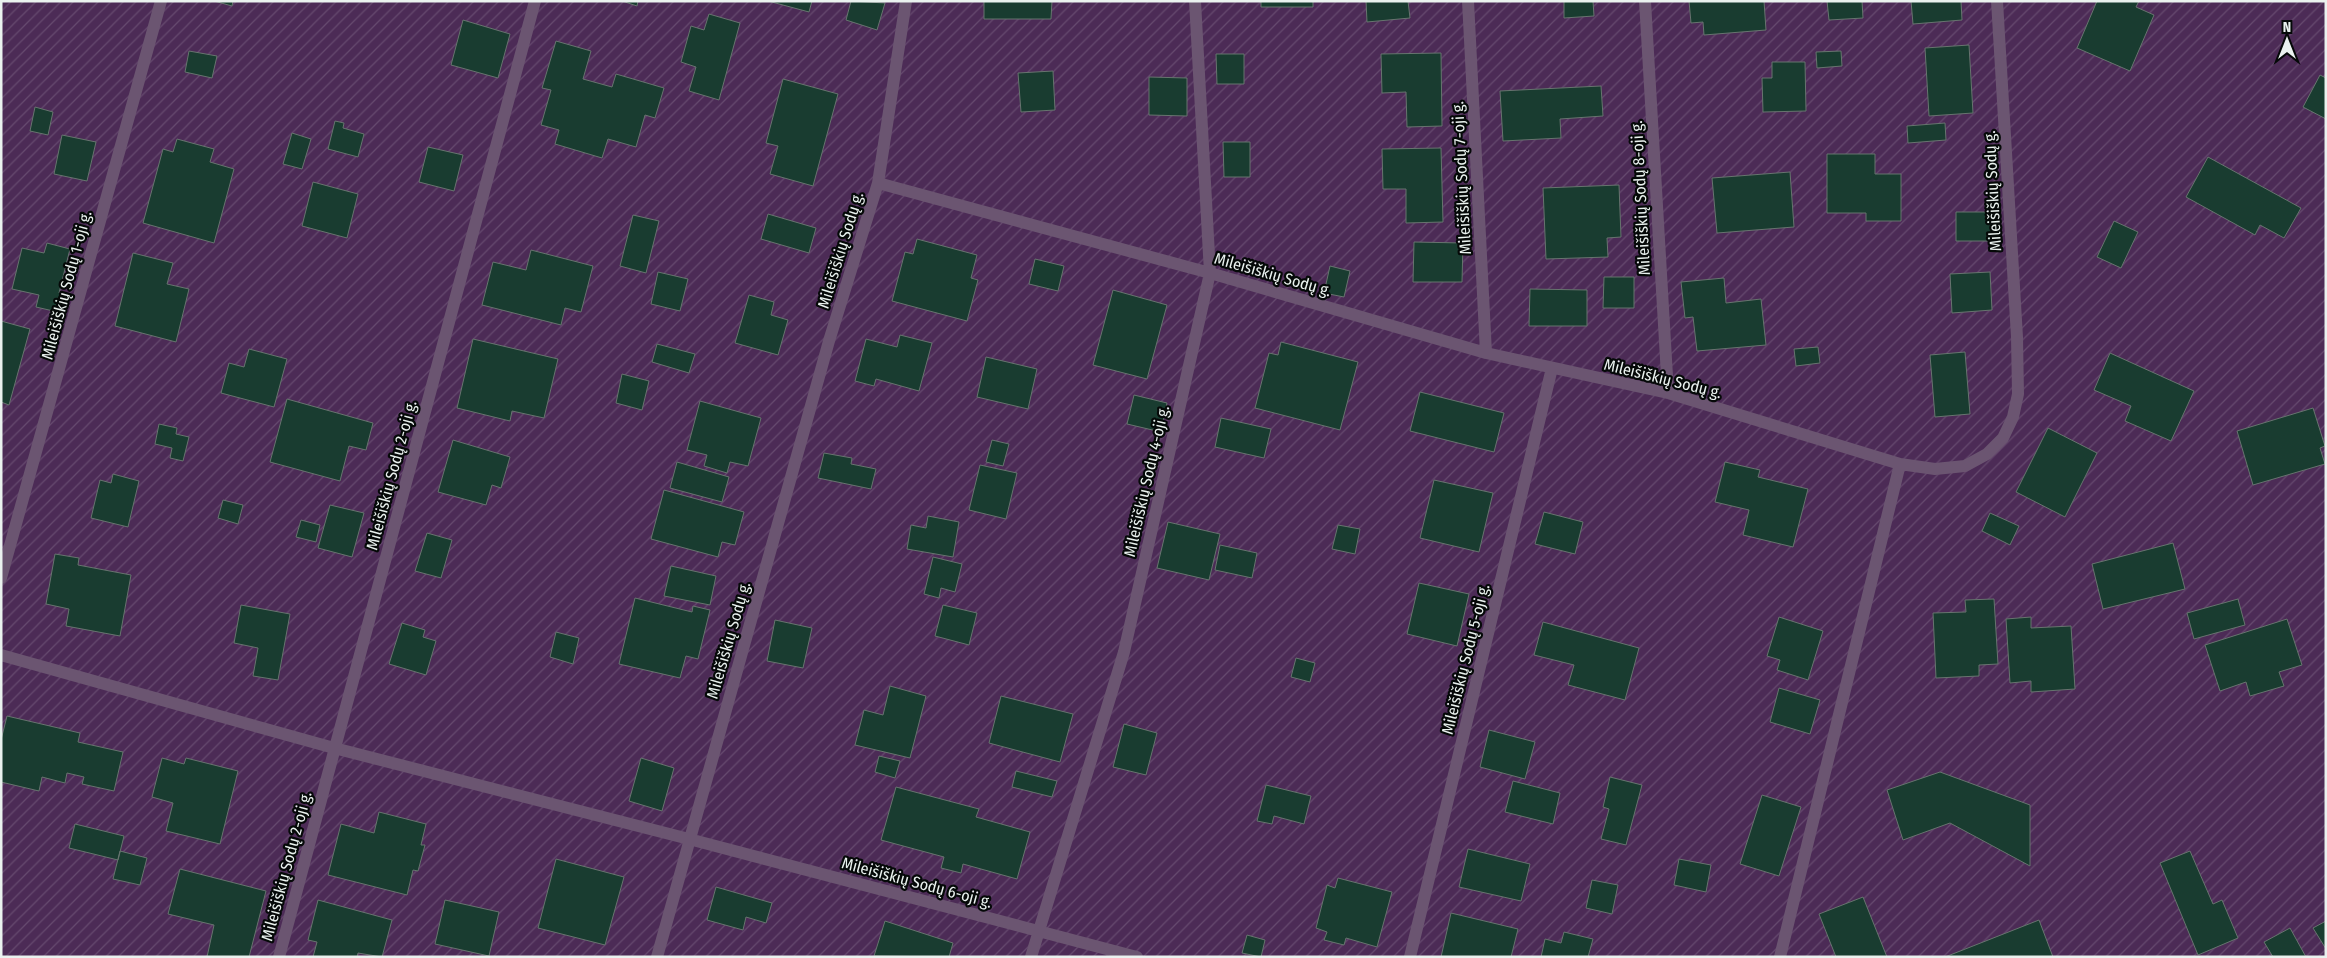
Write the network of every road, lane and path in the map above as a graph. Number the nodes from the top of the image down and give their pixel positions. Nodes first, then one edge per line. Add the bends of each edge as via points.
1 (161, 1) edge
2 (535, 1) edge
3 (906, 1) edge
4 (1195, 1) edge
5 (1468, 1) edge
6 (1645, 1) edge
7 (1997, 1) edge
8 (878, 183) junction
9 (1210, 272) junction
10 (1486, 353) junction
11 (1552, 368) junction
12 (1668, 393) junction
13 (1900, 464) junction
14 (1, 578) edge
15 (1, 655) edge
16 (334, 748) junction
17 (689, 838) junction
18 (1038, 931) junction
19 (279, 957) edge
20 (657, 957) edge
21 (1031, 957) edge
22 (1137, 957) edge
23 (1410, 957) edge
24 (1780, 957) edge

1 - 14 street, Mileišiškių Sodų 1-oji g.
2 - 16 street, Mileišiškių Sodų 2-oji g.
3 - 8 street
4 - 9 street, Mileišiškių Sodų 4-oji g.
5 - 10 street, Mileišiškių Sodų 7-oji g.
6 - 12 street, Mileišiškių Sodų 8-oji g.
7 - 13 street, Mileišiškių Sodų g. via 2018,394 2013,417 2003,438 1987,454 1965,466 1935,469
8 - 9 street, Mileišiškių Sodų g.
8 - 17 street, Mileišiškių Sodų g. via 826,350
9 - 10 street, Mileišiškių Sodų g.
9 - 18 street, Mileišiškių Sodų 4-oji g. via 1124,652
10 - 11 street, Mileišiškių Sodų g.
11 - 12 street, Mileišiškių Sodų g.
11 - 23 street, Mileišiškių Sodų 5-oji g.
12 - 13 street, Mileišiškių Sodų g.
13 - 24 street
15 - 16 street, Mileišiškių Sodų 6-oji g.
16 - 17 street, Mileišiškių Sodų 6-oji g.
16 - 19 street, Mileišiškių Sodų 2-oji g.
17 - 18 street, Mileišiškių Sodų 6-oji g.
17 - 20 street, Mileišiškių Sodų g.
18 - 21 street, Mileišiškių Sodų 4-oji g.
18 - 22 street, Mileišiškių Sodų 6-oji g.

